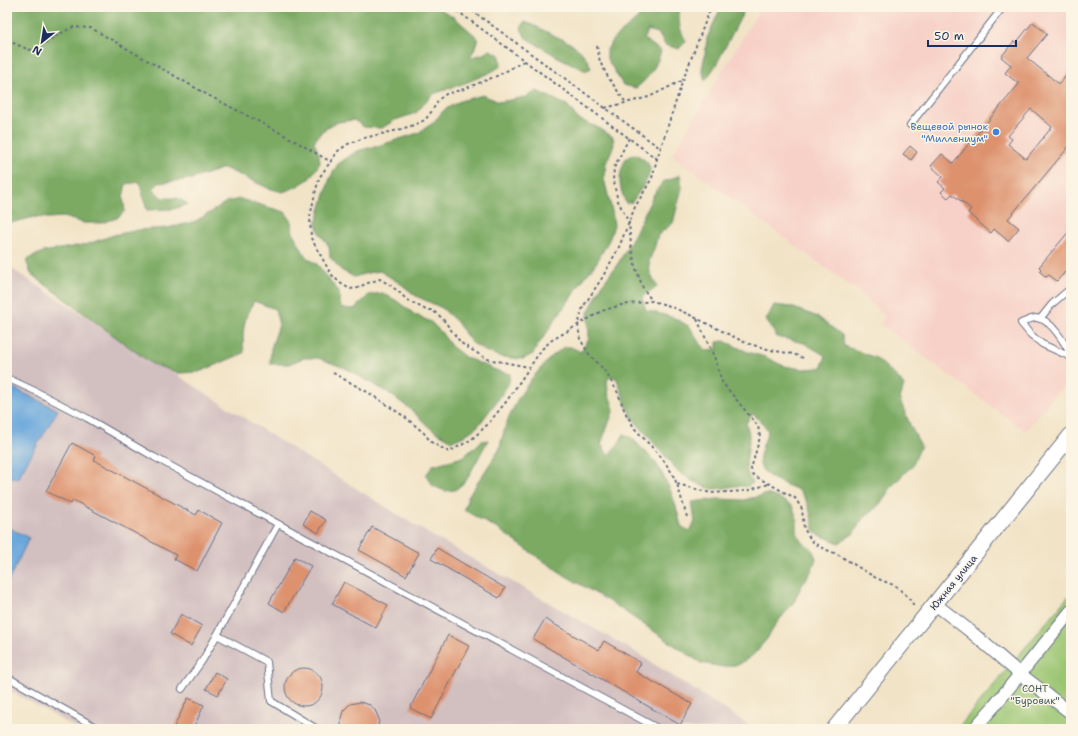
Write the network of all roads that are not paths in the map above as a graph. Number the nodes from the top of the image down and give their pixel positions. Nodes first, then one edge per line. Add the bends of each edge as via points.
1 (1003, 7) edge
2 (910, 125) dead end
3 (1071, 288) edge
4 (1040, 319) junction
5 (1071, 356) edge
6 (7, 378) edge
7 (1071, 435) edge
8 (278, 524) junction
9 (935, 604) junction
10 (1071, 611) edge
11 (217, 635) junction
12 (1020, 674) junction
13 (7, 677) edge
14 (182, 689) dead end
15 (1071, 713) edge
16 (99, 729) edge
17 (317, 729) edge
18 (659, 729) edge
19 (834, 729) edge
20 (974, 729) edge

1 - 2 lane
3 - 4 lane via 1052,304
4 - 5 lane via 1056,331
4 - 5 lane via 1021,323 1042,344
6 - 8 lane via 87,418
7 - 9 street, Южная улица
8 - 11 lane
8 - 18 lane
9 - 12 street
9 - 19 street, Южная улица
10 - 12 street
11 - 14 lane
11 - 17 lane via 267,662 270,701
12 - 15 street
12 - 20 street
13 - 16 lane

